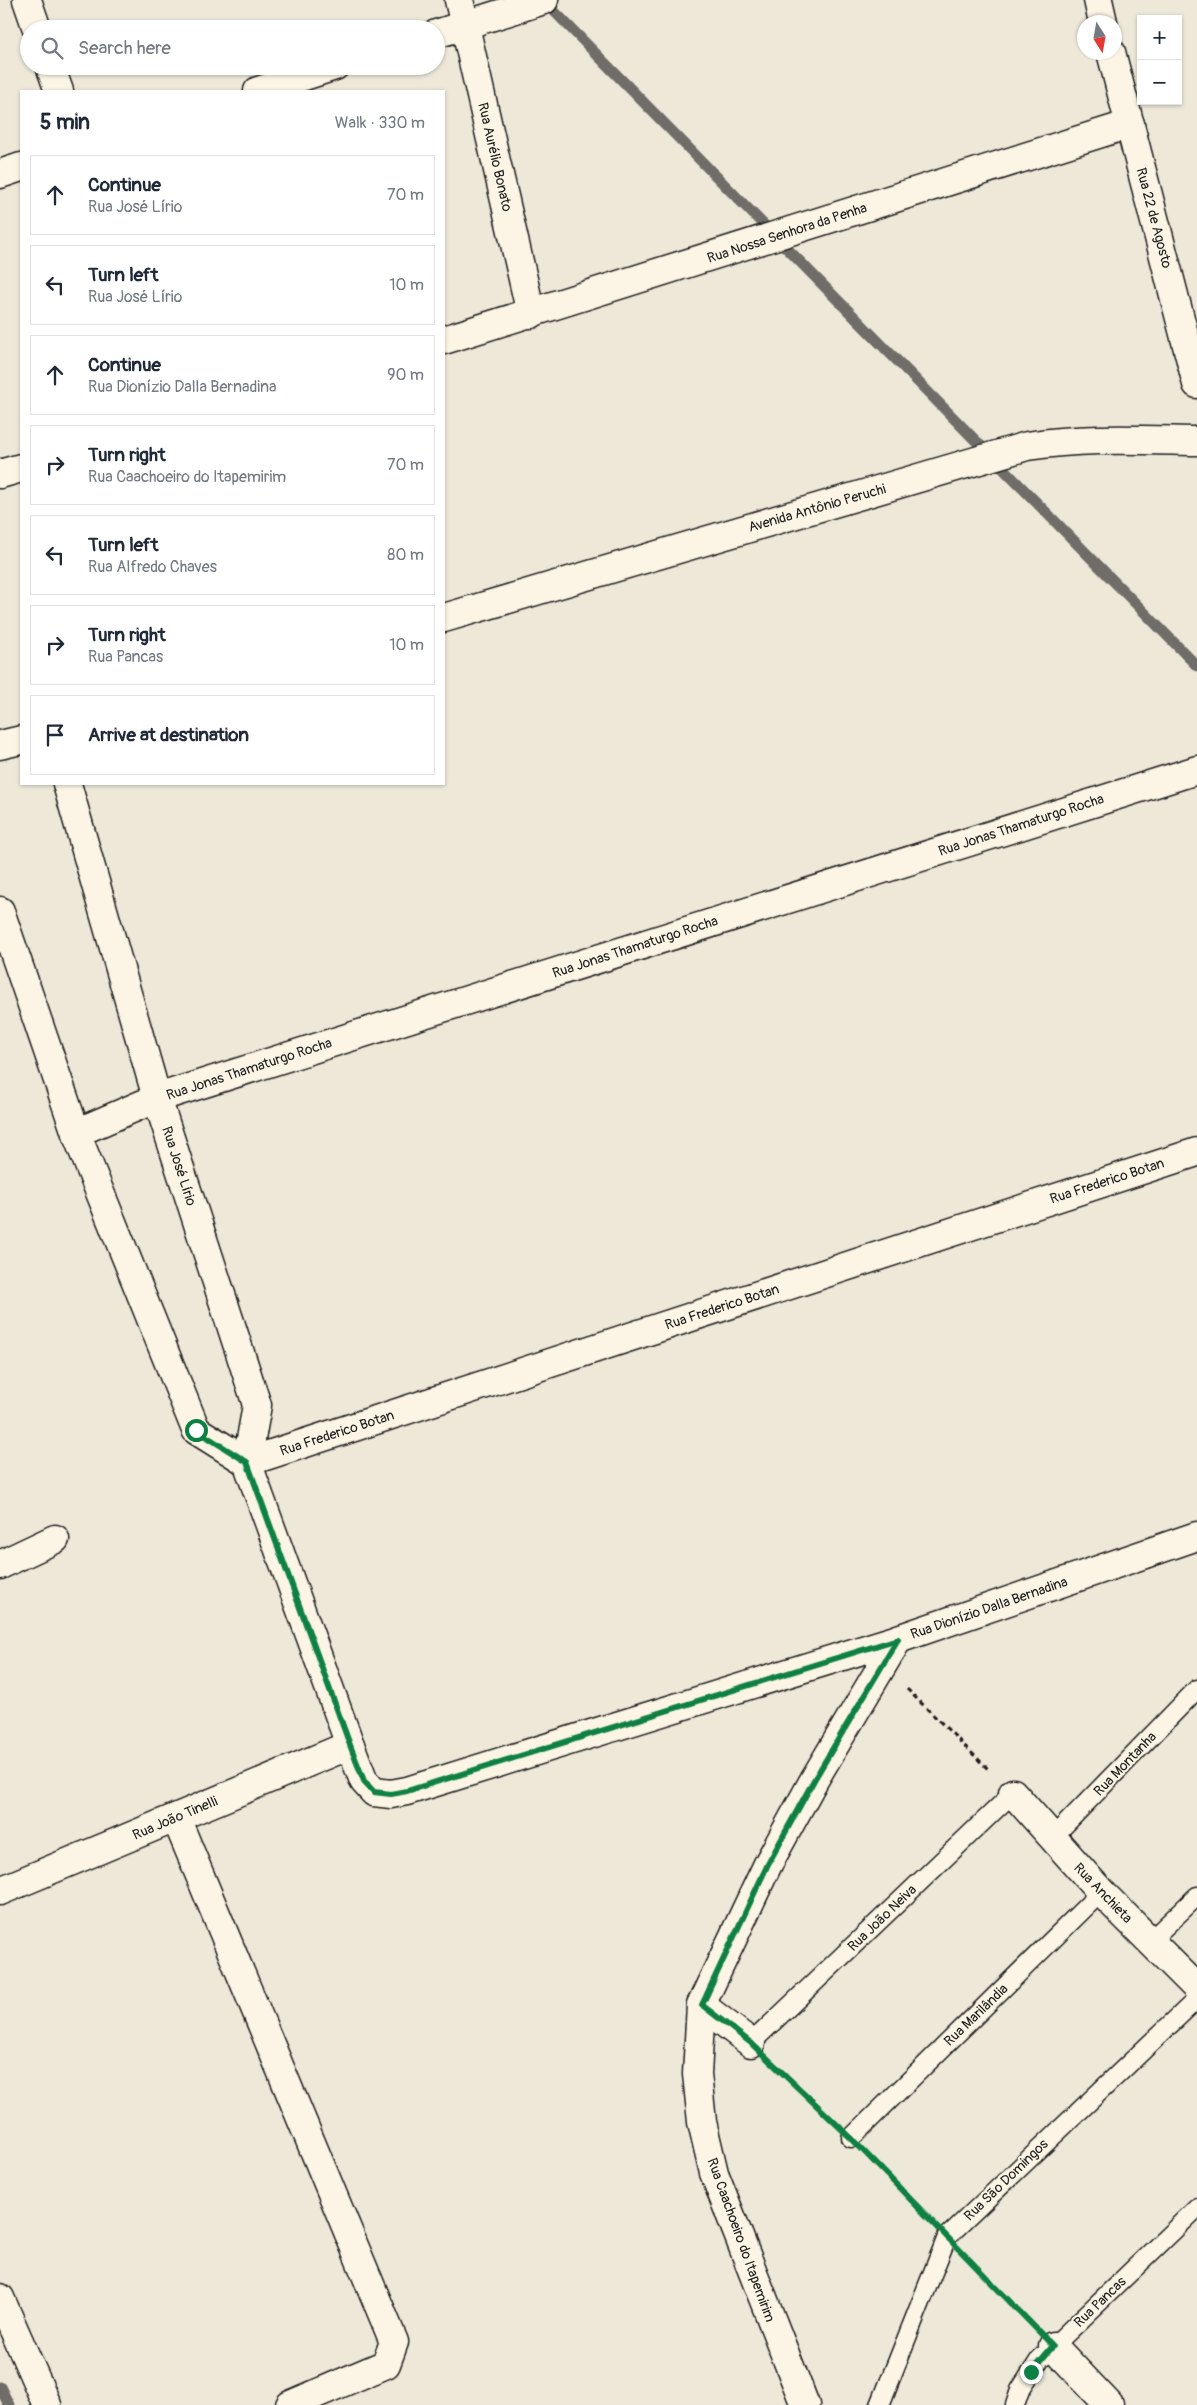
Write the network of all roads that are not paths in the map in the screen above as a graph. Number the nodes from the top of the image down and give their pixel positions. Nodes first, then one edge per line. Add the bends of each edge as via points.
1 (27, 0) edge
2 (544, 0) edge
3 (1098, 0) edge
4 (462, 12) edge
5 (1102, 15) edge
6 (34, 20) edge
7 (445, 26) edge
8 (1113, 60) edge
9 (53, 75) edge
10 (307, 75) edge
11 (59, 90) edge
12 (261, 90) edge
13 (1130, 124) junction
14 (20, 167) edge
15 (0, 174) edge
16 (1186, 294) edge
17 (531, 314) junction
18 (445, 340) edge
19 (1197, 384) edge
20 (1197, 441) edge
21 (20, 468) edge
22 (0, 474) edge
23 (445, 618) edge
24 (20, 740) edge
25 (0, 745) edge
26 (1197, 770) edge
27 (66, 785) edge
28 (0, 911) edge
29 (158, 1098) junction
30 (76, 1133) junction
31 (1197, 1152) edge
32 (247, 1462) junction
33 (1197, 1536) edge
34 (55, 1539) dead end
35 (0, 1565) edge
36 (898, 1639) junction
37 (1197, 1690) edge
38 (350, 1745) junction
39 (407, 1791) joint
40 (1013, 1793) joint
41 (176, 1818) junction
42 (1052, 1838) junction
43 (0, 1891) edge
44 (1101, 1892) junction
45 (1197, 1896) edge
46 (1150, 1941) junction
47 (1197, 1988) edge
48 (1197, 1999) edge
49 (702, 2005) junction
50 (751, 2043) joint
51 (851, 2138) road end
52 (1197, 2208) edge
53 (0, 2298) edge
54 (1053, 2346) junction
55 (47, 2405) edge
56 (290, 2405) edge
57 (805, 2405) edge
58 (880, 2405) edge
59 (1015, 2405) edge
60 (1109, 2405) edge

1 - 6 street
2 - 4 street
3 - 5 street
4 - 7 street
4 - 17 street, Rua Aurélio Bonato
8 - 13 street, Rua 22 de Agosto
9 - 11 street
10 - 12 street
13 - 16 street, Rua 22 de Agosto
13 - 17 street, Rua Nossa Senhora da Penha
14 - 15 street
16 - 19 street, Rua 22 de Agosto
17 - 18 street, Rua Nossa Senhora da Penha
20 - 23 street, Avenida Antônio Peruchi via 1090,439 1027,446
21 - 22 street
24 - 25 street
26 - 29 street, Rua Jonas Thamaturgo Rocha
27 - 29 street, Rua José Lírio
28 - 30 street
29 - 30 street, Rua Jonas Thamaturgo Rocha
29 - 32 street, Rua José Lírio via 257,1405
30 - 32 street via 196,1430
31 - 32 street, Rua Frederico Botan
32 - 38 street, Rua José Lírio
33 - 36 street, Rua Dionízio Dalla Bernadina
34 - 35 street
36 - 39 street, Rua Dionízio Dalla Bernadina
36 - 49 street, Rua Caachoeiro do Itapemirim via 768,1864
37 - 42 lane, Rua Montanha
38 - 39 street, Rua José Lírio via 364,1781 374,1792 391,1794
38 - 41 street, Rua João Tinelli
40 - 42 street, Rua Anchieta
40 - 50 lane, Rua João Neiva
41 - 43 street, Rua João Tinelli
41 - 56 street via 394,2342 386,2364
42 - 44 street, Rua Anchieta
44 - 46 street, Rua Anchieta
44 - 51 lane, Rua Marilândia
45 - 46 lane
46 - 47 street, Rua Anchieta
48 - 58 lane, Rua São Domingos via 947,2237
49 - 50 street
49 - 57 street, Rua Caachoeiro do Itapemirim via 697,2074 702,2122 714,2173
52 - 54 lane, Rua Pancas
53 - 55 street
54 - 59 lane, Rua Pancas via 1031,2372
54 - 60 street

